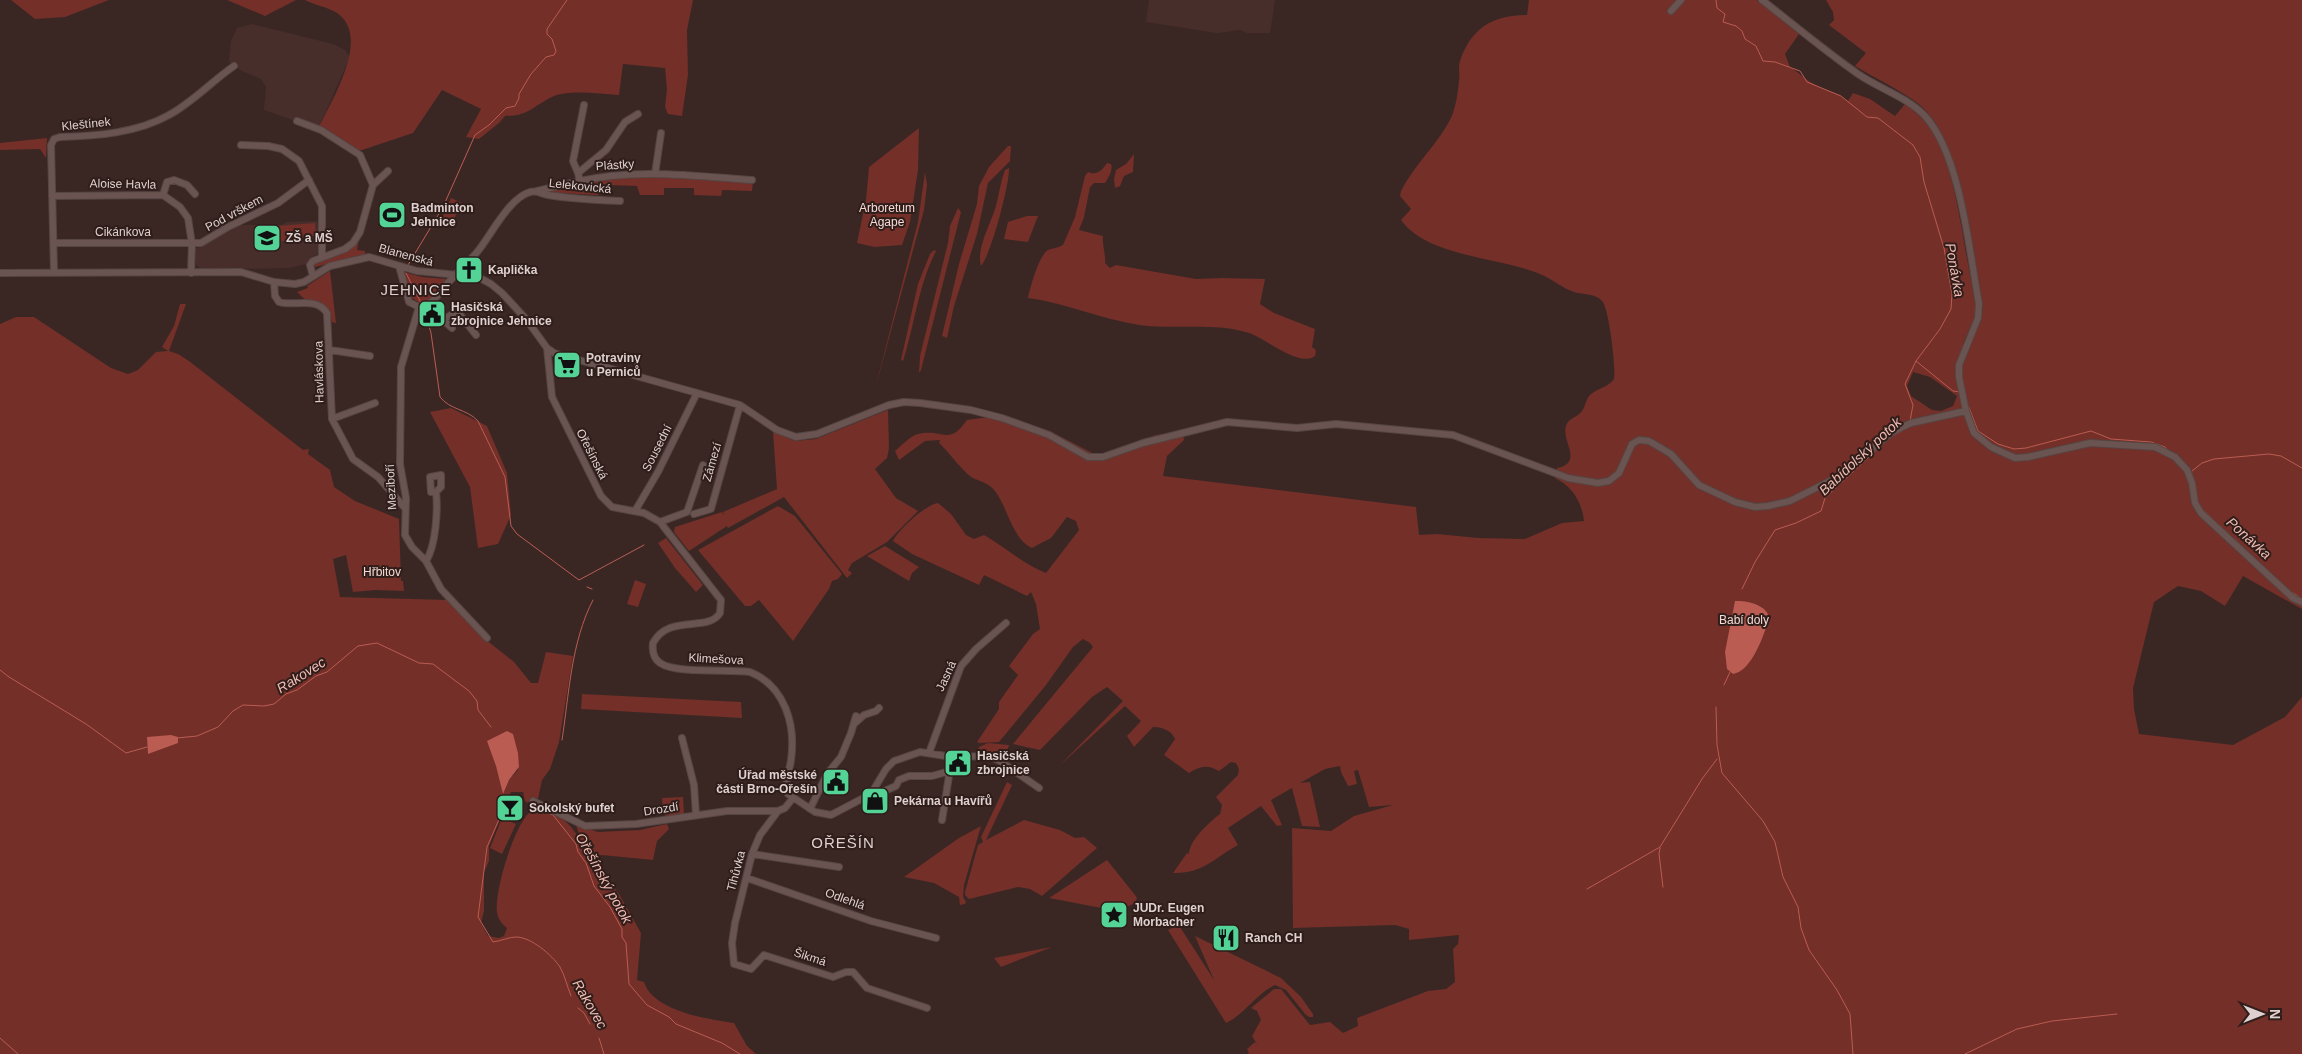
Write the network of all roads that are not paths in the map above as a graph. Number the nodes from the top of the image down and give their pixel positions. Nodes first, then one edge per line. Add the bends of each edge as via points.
1 (1681, 0) edge
2 (1762, 0) edge
3 (1671, 12) dead end
4 (234, 66) dead end
5 (584, 106) dead end
6 (638, 114) dead end
7 (297, 121) dead end
8 (662, 133) dead end
9 (241, 146) dead end
10 (388, 171) dead end
11 (578, 173) junction
12 (655, 174) junction
13 (309, 180) junction
14 (580, 180) junction
15 (752, 180) dead end
16 (373, 185) junction
17 (537, 191) junction
18 (195, 194) dead end
19 (163, 195) junction
20 (52, 196) junction
21 (620, 201) dead end
22 (54, 243) junction
23 (192, 244) junction
24 (322, 257) junction
25 (399, 266) junction
26 (54, 272) junction
27 (0, 273) edge
28 (191, 273) junction
29 (314, 276) junction
30 (457, 276) junction
31 (274, 282) junction
32 (433, 302) junction
33 (419, 307) junction
34 (443, 320) junction
35 (452, 328) dead end
36 (476, 335) dead end
37 (547, 348) junction
38 (330, 350) junction
39 (370, 356) dead end
40 (697, 393) junction
41 (375, 403) dead end
42 (740, 405) junction
43 (1966, 411) junction
44 (332, 419) junction
45 (703, 465) dead end
46 (436, 492) dead end
47 (404, 506) junction
48 (635, 512) junction
49 (694, 514) dead end
50 (660, 522) junction
51 (667, 530) joint
52 (426, 560) junction
53 (2302, 602) edge
54 (1006, 623) dead end
55 (487, 638) dead end
56 (879, 708) dead end
57 (856, 716) dead end
58 (854, 724) junction
59 (682, 738) dead end
60 (929, 753) junction
61 (952, 757) junction
62 (950, 771) junction
63 (1039, 788) dead end
64 (873, 791) junction
65 (793, 798) junction
66 (532, 801) dead end
67 (810, 809) junction
68 (778, 811) junction
69 (696, 815) junction
70 (942, 820) dead end
71 (752, 854) junction
72 (839, 868) dead end
73 (748, 878) junction
74 (936, 938) dead end
75 (732, 943) joint
76 (927, 1008) dead end

1 - 3 street
2 - 43 street via 1859,74 1914,106 1935,129 1947,152 1956,182 1979,304 1978,318 1959,365
4 - 20 street, Kleštínek via 156,121 105,134 54,140 51,146
5 - 11 street via 573,161
6 - 11 street, Plástky via 625,122 606,150
7 - 16 street via 321,130 360,156
8 - 12 street
9 - 13 street via 273,146 289,153 299,161
10 - 16 street
11 - 14 street, Plástky
12 - 14 street, Plástky
12 - 15 street, Plástky
13 - 23 street, Pod vrškem via 278,202 201,243
13 - 24 street via 322,206
14 - 17 street, Lelekovická
16 - 24 street via 360,232 345,249
17 - 21 street, Lelekovická via 544,195
17 - 30 street, Lelekovická via 525,194 503,215
18 - 19 street via 187,185 174,180 167,182
19 - 20 street, Aloise Havla
19 - 23 street, Aloise Havla via 184,212 190,224
20 - 22 street, Kleštínek
22 - 23 street, Cikánkova
22 - 26 street, Kleštínek
23 - 28 street
24 - 29 street via 310,265
25 - 29 street, Blanenská via 369,257 330,266
25 - 30 street, Blanenská
25 - 33 street via 409,302
26 - 27 street, Blanenská
26 - 28 street, Blanenská
28 - 31 street, Blanenská via 246,273
29 - 31 street, Blanenská via 299,283
30 - 32 street, Lelekovická
30 - 37 street, Blanenská via 478,277 492,284 518,308
31 - 38 street, Havláskova via 274,296 279,302 310,303 325,310 329,319
32 - 33 street
32 - 34 street
33 - 47 street, Meziboří via 402,361 400,464 406,498
34 - 35 street
34 - 36 street via 457,311
37 - 40 street via 564,356
37 - 48 street, Ořešínská via 552,398 599,491 612,507
38 - 39 street
38 - 44 street, Havláskova
40 - 42 street
40 - 48 street, Sousední
41 - 44 street
42 - 43 street via 777,430 796,437 813,435 889,405 904,402 948,406 1002,418 1049,435 1094,458 1227,422 1297,428 1336,424 1453,435 1568,478 1598,483 1609,481 1619,473 1632,444 1639,440 1649,441 1671,454 1699,485 1735,502 1755,507 1790,501 1840,476 1892,432 1911,423
42 - 49 street, Zámezí via 711,509
43 - 53 street via 1974,433 1991,447 2015,458 2090,443 2155,447 2175,457 2187,470 2195,503 2201,513
44 - 47 street, Havláskova via 353,459 378,476
45 - 50 street via 687,512
46 - 52 street via 431,550
47 - 52 street, Meziboří via 405,535
48 - 50 street, Ořešínská via 652,516
50 - 51 street, Ořešínská
51 - 65 street, Klimešova via 721,600 722,609 713,620 678,624 662,632 653,643 655,658 672,668 750,672 760,676 779,693 791,729 792,752 786,789
52 - 55 street, Meziboří via 441,589
54 - 60 street, Jasná via 976,648 961,666
56 - 58 street
57 - 58 street
58 - 67 street via 841,757 827,774
59 - 69 street via 694,785
60 - 61 street
60 - 64 street via 915,753 894,761
61 - 62 street
61 - 63 street via 983,755 994,758
62 - 64 street via 932,776 909,776 899,780 896,786
62 - 70 street
64 - 67 street via 831,815
65 - 67 street
65 - 68 street
66 - 69 street, Drozdí via 586,826 636,824
68 - 69 street, Drozdí
68 - 71 street, Tihůvka via 760,835
71 - 72 street
71 - 73 street, Tihůvka
73 - 74 street, Odlehlá via 871,921
73 - 75 street, Tihůvka via 738,906
75 - 76 street, Šikmá via 735,966 751,969 764,955 833,977 852,972 867,988

